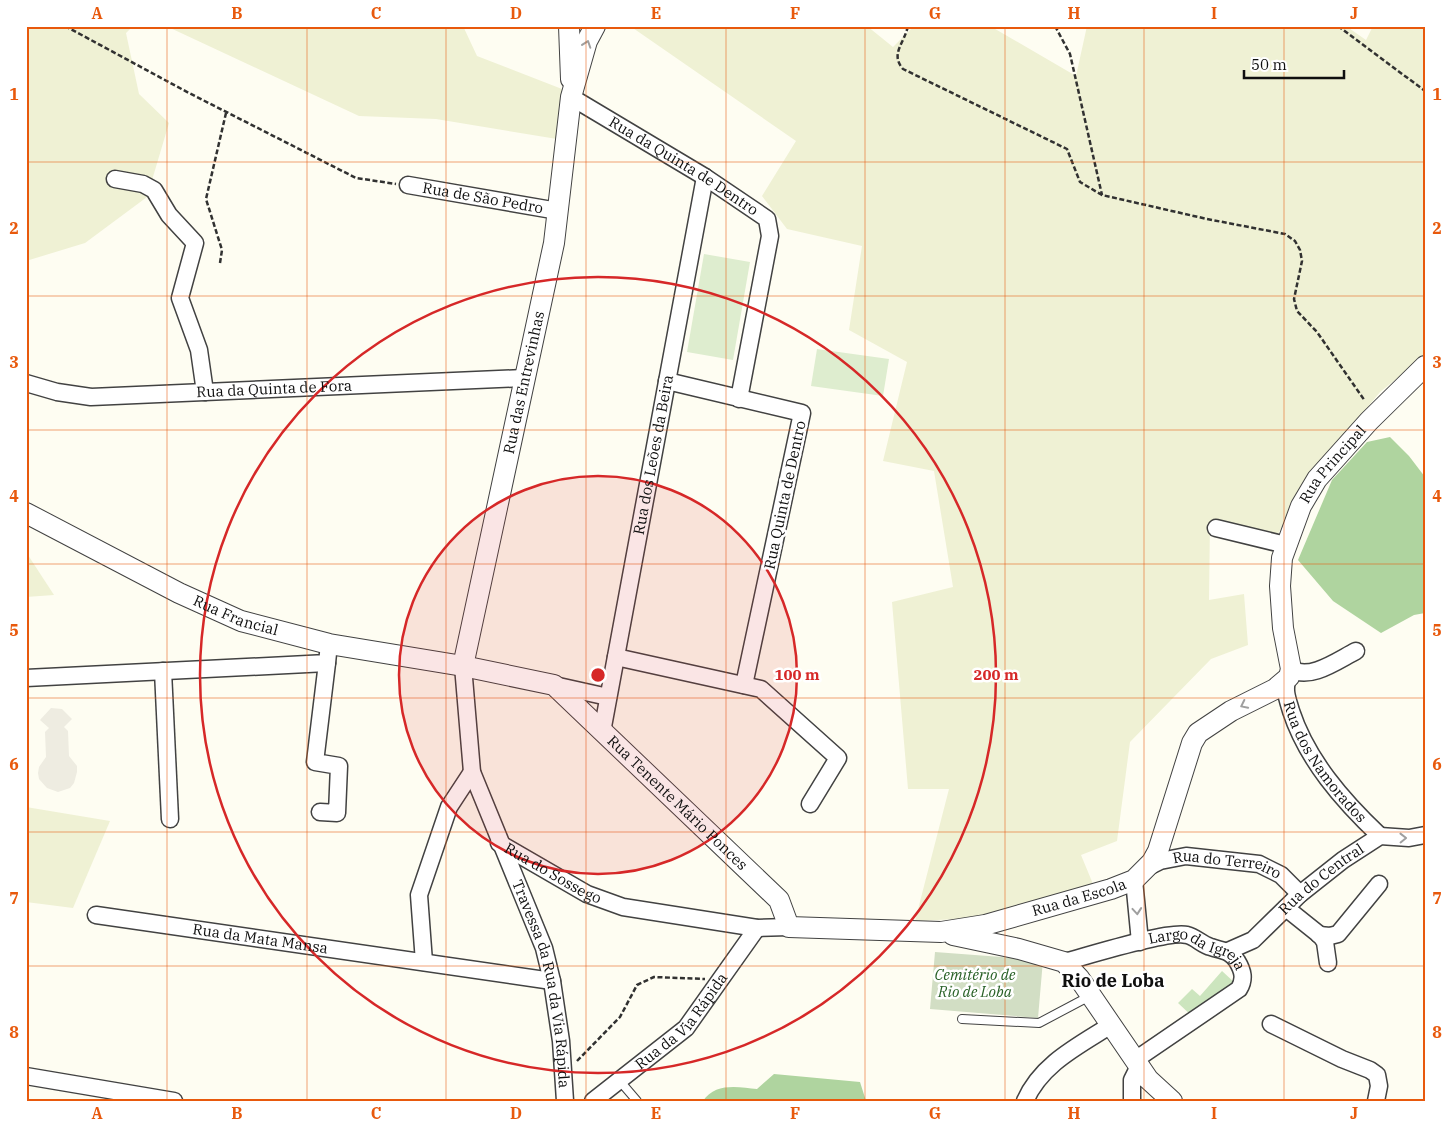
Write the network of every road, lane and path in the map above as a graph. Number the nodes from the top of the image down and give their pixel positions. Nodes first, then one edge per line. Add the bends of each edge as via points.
1 (65, 26) edge
2 (568, 26) edge
3 (595, 26) edge
4 (908, 26) edge
5 (1055, 26) edge
6 (1338, 26) edge
7 (1425, 91) edge
8 (571, 97) junction
9 (226, 113) junction
10 (704, 177) junction
11 (115, 179) dead end
12 (408, 185) joint
13 (1102, 194) junction
14 (558, 211) junction
15 (220, 263) dead end
16 (1425, 366) edge
17 (524, 378) junction
18 (667, 381) junction
19 (26, 383) edge
20 (205, 392) junction
21 (738, 399) junction
22 (1375, 414) junction
23 (26, 513) edge
24 (1216, 528) dead end
25 (1286, 545) junction
26 (1356, 651) dead end
27 (328, 654) junction
28 (616, 657) junction
29 (462, 666) junction
30 (163, 671) junction
31 (1289, 675) junction
32 (26, 678) edge
33 (554, 685) junction
34 (744, 685) junction
35 (608, 696) junction
36 (602, 732) junction
37 (472, 772) junction
38 (810, 804) dead end
39 (320, 812) dead end
40 (170, 819) dead end
41 (1425, 835) edge
42 (1380, 836) junction
43 (499, 843) junction
44 (1140, 874) junction
45 (1379, 884) dead end
46 (1300, 894) junction
47 (1286, 908) junction
48 (96, 915) dead end
49 (789, 927) junction
50 (757, 928) junction
51 (986, 934) junction
52 (1319, 935) junction
53 (1140, 942) junction
54 (1228, 951) junction
55 (424, 962) junction
56 (1064, 962) junction
57 (1328, 963) dead end
58 (720, 980) junction
59 (552, 981) junction
60 (1090, 996) junction
61 (962, 1018) dead end
62 (1271, 1024) dead end
63 (1111, 1025) junction
64 (1137, 1063) junction
65 (562, 1068) junction
66 (26, 1076) edge
67 (619, 1080) junction
68 (174, 1101) edge
69 (565, 1101) edge
70 (593, 1101) edge
71 (637, 1101) edge
72 (1025, 1101) edge
73 (1132, 1101) edge
74 (1172, 1101) edge
75 (1376, 1101) edge

1 - 9 path
2 - 8 street, Rua das Entrevinhas
8 -> 3 street, Rua das Entrevinhas via 587,41
4 - 13 path via 906,39 896,55 903,69 1067,149 1080,182
5 - 13 path via 1070,54
6 - 7 path
8 - 10 street, Rua da Quinta de Dentro
8 - 14 street, Rua das Entrevinhas
9 - 12 path via 356,178
9 - 15 path via 206,199 222,250
10 - 18 street, Rua dos Leões da Beira
10 - 21 street, Rua da Quinta de Dentro via 767,219 770,236
11 - 20 street via 143,184 154,190 169,215 195,243 180,298 199,350
12 - 14 street, Rua de São Pedro
13 - 22 path via 1285,234 1295,241 1302,261 1294,299 1298,312 1317,332
14 - 17 street, Rua das Entrevinhas via 554,244
16 - 22 street, Rua Principal
17 - 20 street, Rua da Quinta de Fora
17 - 29 street, Rua das Entrevinhas
18 - 21 street, Rua Quinta de Dentro
18 - 28 street, Rua dos Leões da Beira
19 - 20 street, Rua da Quinta de Fora via 57,392 92,396
21 - 34 street, Rua Quinta de Dentro via 802,413
22 - 25 street, Rua Principal via 1317,479 1301,506
23 - 27 street, Rua Francial via 179,593 242,622
24 - 25 street
25 - 31 street, Rua Principal via 1280,586
26 - 31 street via 1317,670
27 - 29 street, Rua Francial
27 - 30 street
27 - 39 street via 315,762 339,766 337,812
28 - 34 street
28 - 35 street, Rua dos Leões da Beira
29 - 33 street
29 - 37 street, Rua do Sossego
30 - 32 street
30 - 40 street
31 - 42 street, Rua dos Namorados via 1284,690 1297,731 1308,752 1344,798
31 -> 44 street via 1275,689 1231,711 1198,733 1187,757 1158,852
33 - 35 street
33 - 36 street, Rua Tenente Mário Ponces
34 - 38 street via 761,689 838,758
35 - 36 street, Rua dos Leões da Beira
36 - 49 street, Rua Tenente Mário Ponces via 779,900
37 - 43 street, Rua do Sossego
37 - 55 street via 449,807 419,896
42 -> 41 street, Rua do Central via 1409,838
42 - 46 street, Rua do Central
43 - 50 street, Rua do Sossego via 587,894 623,907
43 - 59 street, Travessa da Rua da Via Rápida via 544,948
44 - 46 street, Rua do Terreiro via 1160,862 1186,856 1259,864 1281,875
44 - 51 street, Rua da Escola via 1111,888
44 -> 53 street
45 - 52 street via 1338,934
46 - 47 street, Rua do Central
47 - 52 street
47 - 54 street, Rua do Central via 1252,940
48 - 55 street, Rua da Mata Mansa
49 - 50 street, Rua do Sossego
49 - 51 street
50 - 58 street, Rua da Via Rápida
51 - 56 street via 1019,949
52 - 57 street via 1325,942
53 - 54 street, Largo da Igreja via 1181,934
53 - 56 street, Largo da Igreja
54 - 64 street, Largo da Igreja via 1243,974 1239,989
55 - 59 street, Rua da Mata Mansa
56 - 60 street
58 - 65 path via 654,978 637,985 626,1008 605,1034 579,1060
58 - 67 street, Rua da Via Rápida via 686,1028
59 - 65 street, Travessa da Rua da Via Rápida
60 - 61 lane via 1040,1023
60 - 63 street
62 - 75 street via 1370,1070 1377,1076 1379,1086
63 - 64 street
63 - 72 street via 1053,1063 1039,1077
64 - 73 street via 1132,1080
64 - 74 street via 1156,1088
65 - 69 street, Travessa da Rua da Via Rápida
66 - 68 street
67 - 70 street, Rua da Via Rápida
67 - 71 lane

